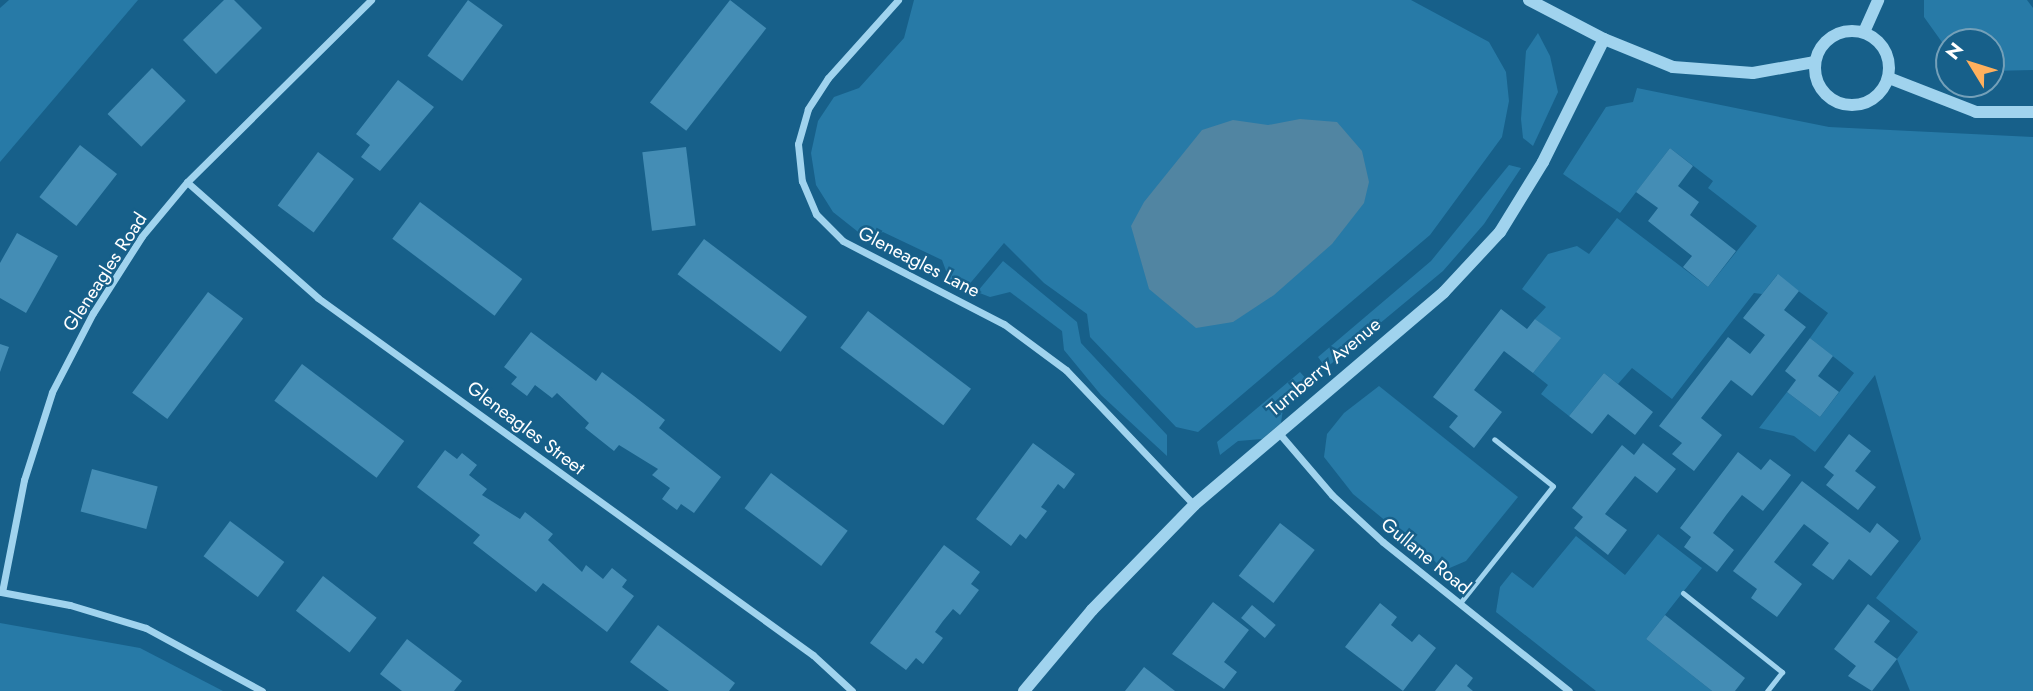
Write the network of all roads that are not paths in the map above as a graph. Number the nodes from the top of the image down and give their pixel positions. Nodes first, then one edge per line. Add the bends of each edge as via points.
1 (371, 0) edge
2 (898, 0) edge
3 (1529, 0) edge
4 (1878, 0) edge
5 (1864, 32) junction
6 (1604, 39) junction
7 (1815, 62) junction
8 (1889, 78) junction
9 (2033, 112) edge
10 (187, 182) junction
11 (1277, 431) junction
12 (1494, 439) dead end
13 (1194, 505) junction
14 (1, 592) edge
15 (1683, 593) dead end
16 (1460, 603) junction
17 (262, 691) edge
18 (852, 691) edge
19 (1024, 691) edge
20 (1569, 691) edge
21 (1767, 691) edge

1 - 10 street, Gleneagles Road
2 - 13 street, Gleneagles Lane via 828,78 808,109 798,144 802,181 816,214 843,241 1004,324 1066,370
3 - 6 street
4 - 5 street
5 - 7 street via 1839,32 1819,49
5 - 8 street via 1885,48
6 - 7 street via 1673,67 1754,73
6 - 11 street, Turnberry Avenue via 1543,162 1500,232 1444,292
7 - 8 street via 1819,86 1828,96 1849,105 1873,99
8 - 9 street via 1976,112
10 - 14 street, Gleneagles Road via 135,247 93,313 52,392 24,480
10 - 18 street, Gleneagles Street via 318,298 813,655
11 - 13 street, Turnberry Avenue
11 - 16 street, Gullane Road via 1332,495
12 - 16 lane via 1553,485
13 - 19 street, Turnberry Avenue via 1092,610
14 - 17 street via 70,605 146,628
15 - 21 lane via 1782,672
16 - 20 street, Gullane Road

